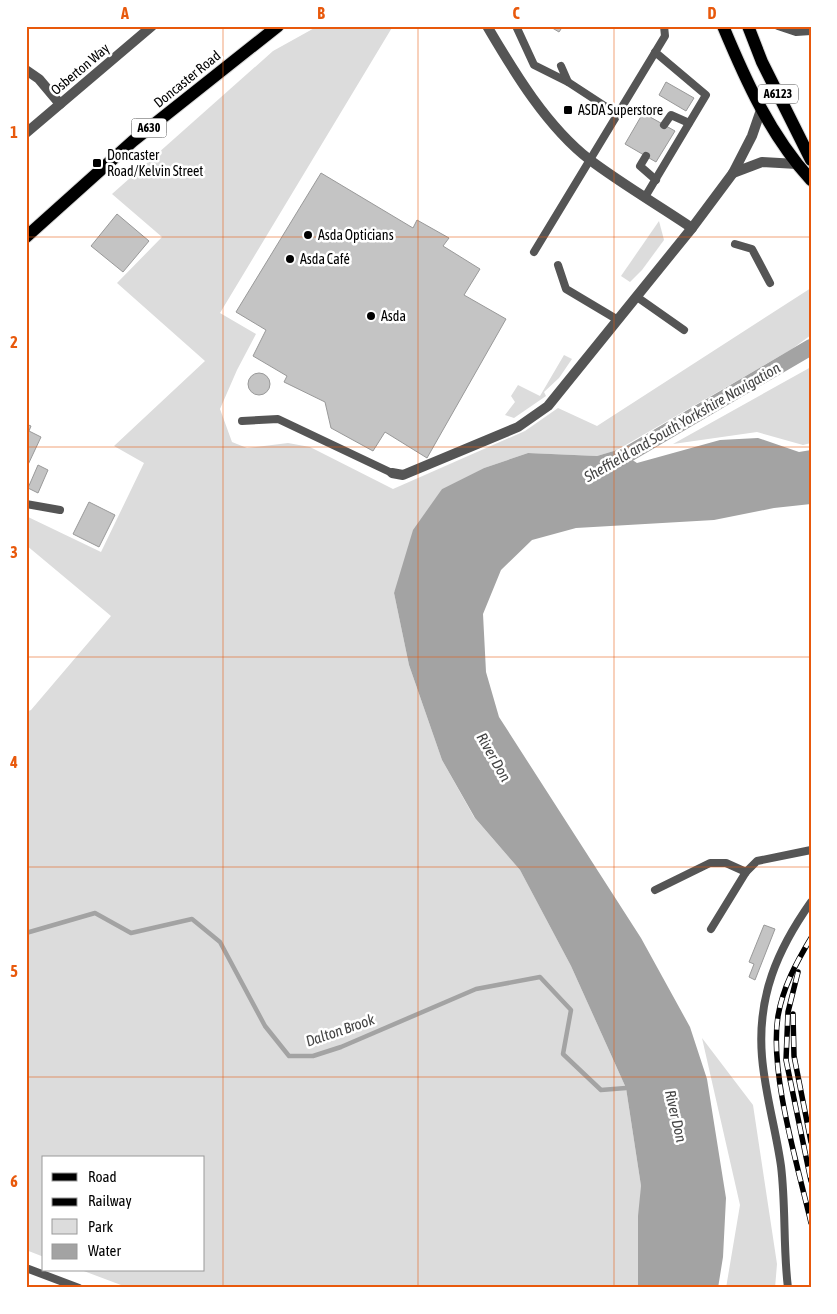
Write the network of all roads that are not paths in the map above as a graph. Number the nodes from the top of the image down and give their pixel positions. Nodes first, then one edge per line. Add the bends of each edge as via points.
1 (152, 26) edge
2 (278, 26) edge
3 (487, 26) edge
4 (516, 26) edge
5 (664, 26) edge
6 (723, 26) edge
7 (748, 26) edge
8 (778, 26) edge
9 (811, 31) edge
10 (656, 52) junction
11 (561, 66) dead end
12 (26, 70) edge
13 (568, 82) junction
14 (60, 104) junction
15 (761, 110) junction
16 (617, 114) junction
17 (689, 123) junction
18 (664, 125) dead end
19 (26, 134) edge
20 (646, 156) dead end
21 (589, 159) junction
22 (811, 160) edge
23 (796, 164) junction
24 (733, 173) junction
25 (656, 180) junction
26 (811, 180) edge
27 (645, 197) junction
28 (692, 228) junction
29 (26, 237) edge
30 (735, 244) dead end
31 (534, 252) dead end
32 (558, 265) dead end
33 (770, 283) dead end
34 (637, 297) junction
35 (618, 320) junction
36 (684, 330) dead end
37 (242, 420) dead end
38 (392, 473) joint
39 (26, 504) edge
40 (60, 510) dead end
41 (811, 850) edge
42 (746, 872) junction
43 (656, 890) dead end
44 (811, 902) edge
45 (711, 929) dead end
46 (26, 1268) edge
47 (79, 1288) edge
48 (787, 1288) edge

1 - 14 street, Osberton Way
2 - 29 main road, Doncaster Road / A630 via 133,141
3 - 21 street via 512,68 561,133
4 - 13 lane via 534,65
5 - 10 lane via 665,36
6 - 15 main road, A6123
7 - 22 main road, A6123 via 762,62
8 - 9 lane via 796,32
10 - 16 lane
10 - 17 lane via 706,95
11 - 13 lane
12 - 14 street via 39,79
13 - 16 lane
14 - 19 street, Osberton Way
15 - 23 main road, A6123
15 - 24 street
16 - 21 lane
17 - 18 lane via 672,115
17 - 25 lane
20 - 25 lane via 640,166
21 - 27 street
21 - 31 lane
23 - 24 street via 762,162
23 - 26 main road, A6123
24 - 28 street
25 - 27 lane
27 - 28 street
28 - 34 street
30 - 33 lane via 752,249
32 - 35 lane via 566,289
34 - 35 street
34 - 36 lane
35 - 38 street via 548,406 525,422 403,475
37 - 38 lane via 278,419
39 - 40 lane
41 - 42 lane via 757,860
42 - 43 lane via 726,863 710,863
42 - 45 lane
44 - 48 lane via 788,934 771,974 765,996 762,1037 762,1058 781,1166
46 - 47 lane

